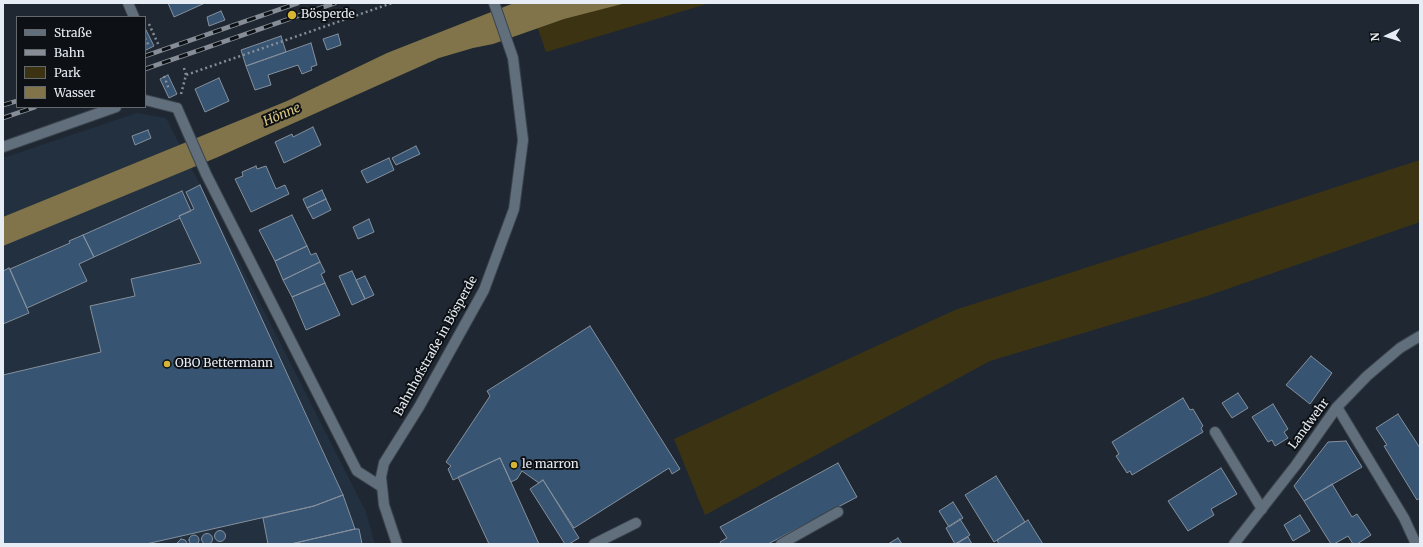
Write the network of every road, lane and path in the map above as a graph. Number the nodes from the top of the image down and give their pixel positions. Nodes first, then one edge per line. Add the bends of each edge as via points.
1 (128, 3) edge
2 (392, 3) edge
3 (494, 3) edge
4 (134, 16) edge
5 (147, 20) dead end
6 (146, 40) edge
7 (149, 46) dead end
8 (159, 46) dead end
9 (184, 68) dead end
10 (186, 75) junction
11 (164, 76) dead end
12 (170, 90) dead end
13 (146, 100) edge
14 (113, 108) edge
15 (177, 108) junction
16 (3, 146) edge
17 (1420, 336) edge
18 (1337, 407) junction
19 (1215, 432) dead end
20 (382, 487) junction
21 (1262, 509) junction
22 (838, 512) dead end
23 (636, 523) dead end
24 (397, 544) edge
25 (594, 544) edge
26 (781, 544) edge
27 (1234, 544) edge
28 (1416, 544) edge

1 - 4 street
2 - 10 path
3 - 20 street, Bahnhofstraße in Bösperde via 513,58 523,140 514,209 484,290 419,407 384,463
5 - 8 path
6 - 7 path
9 - 10 path
10 - 15 path
11 - 12 path
13 - 15 street
14 - 16 street
15 - 20 street via 206,174 357,471
17 - 18 street, Landwehr via 1400,348 1367,376
18 - 21 street, Landwehr
18 - 28 street via 1404,518
19 - 21 street
20 - 24 street, Bahnhofstraße in Bösperde via 384,504
21 - 27 street, Landwehr
22 - 26 street
23 - 25 street

